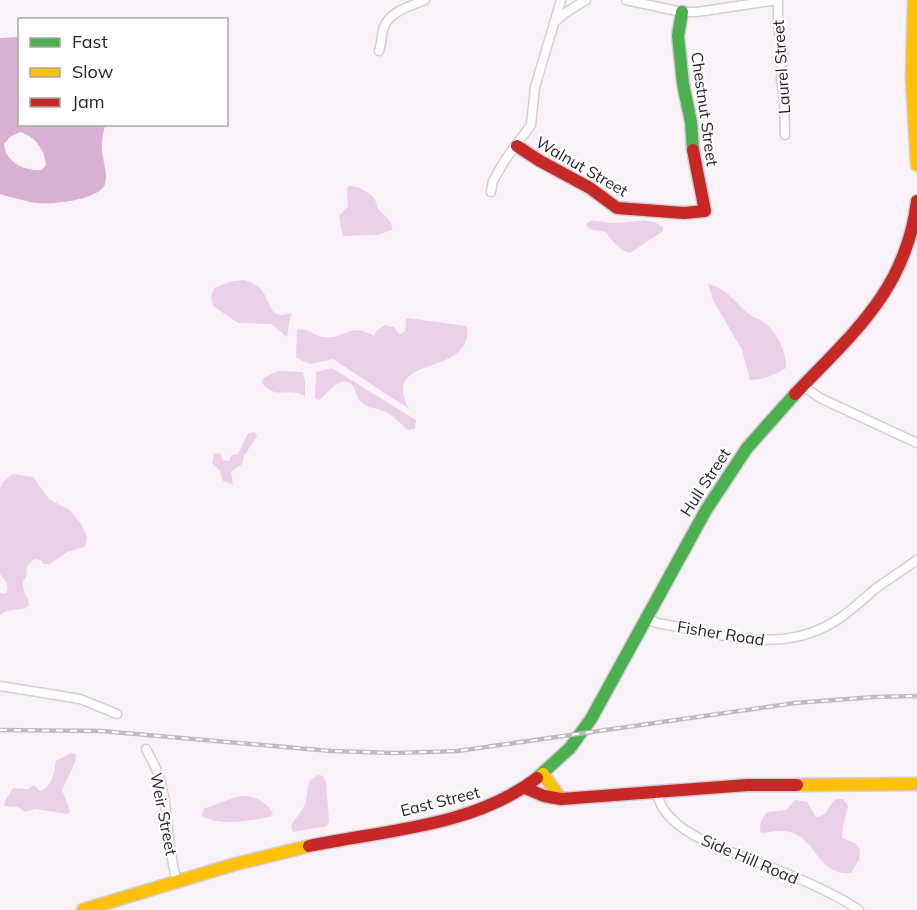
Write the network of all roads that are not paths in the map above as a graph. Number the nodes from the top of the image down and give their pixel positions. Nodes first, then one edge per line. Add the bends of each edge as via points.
1 (425, 0) edge
2 (561, 0) edge
3 (586, 0) edge
4 (626, 0) edge
5 (778, 0) edge
6 (914, 0) edge
7 (682, 12) junction
8 (552, 25) junction
9 (379, 51) dead end
10 (785, 135) dead end
11 (517, 146) junction
12 (917, 165) edge
13 (491, 192) dead end
14 (917, 201) edge
15 (705, 211) joint
16 (913, 245) edge
17 (803, 386) junction
18 (917, 443) edge
19 (917, 560) edge
20 (646, 618) junction
21 (0, 686) edge
22 (117, 714) dead end
23 (146, 748) dead end
24 (543, 774) junction
25 (917, 784) edge
26 (525, 788) junction
27 (657, 791) junction
28 (561, 800) junction
29 (177, 881) junction
30 (83, 910) edge
31 (859, 910) edge

1 - 9 street via 397,12 387,22
2 - 8 street
3 - 8 street
4 - 7 street
5 - 7 street
5 - 10 street, Laurel Street
6 - 12 main road via 912,78
7 - 15 main road, Chestnut Street via 678,36 683,84
8 - 11 street via 535,87 532,121
11 - 13 street via 496,177
11 - 15 main road, Walnut Street via 617,208
14 - 16 main road, Hull Street
16 - 17 main road, Hull Street via 875,308
17 - 18 street via 820,398
17 - 20 main road, Hull Street via 724,479
19 - 20 street, Fisher Road via 830,625 795,637 758,640
20 - 24 main road, Hull Street via 581,735
21 - 22 street via 80,699
23 - 29 street, Weir Street via 163,790
24 - 26 main road, Hull Street
24 - 28 main road
25 - 27 main road via 748,785
26 - 28 main road
26 - 29 main road, East Street via 458,817 283,852
27 - 28 main road
27 - 31 street, Side Hill Road via 663,807 695,837 772,867
29 - 30 main road, East Street

